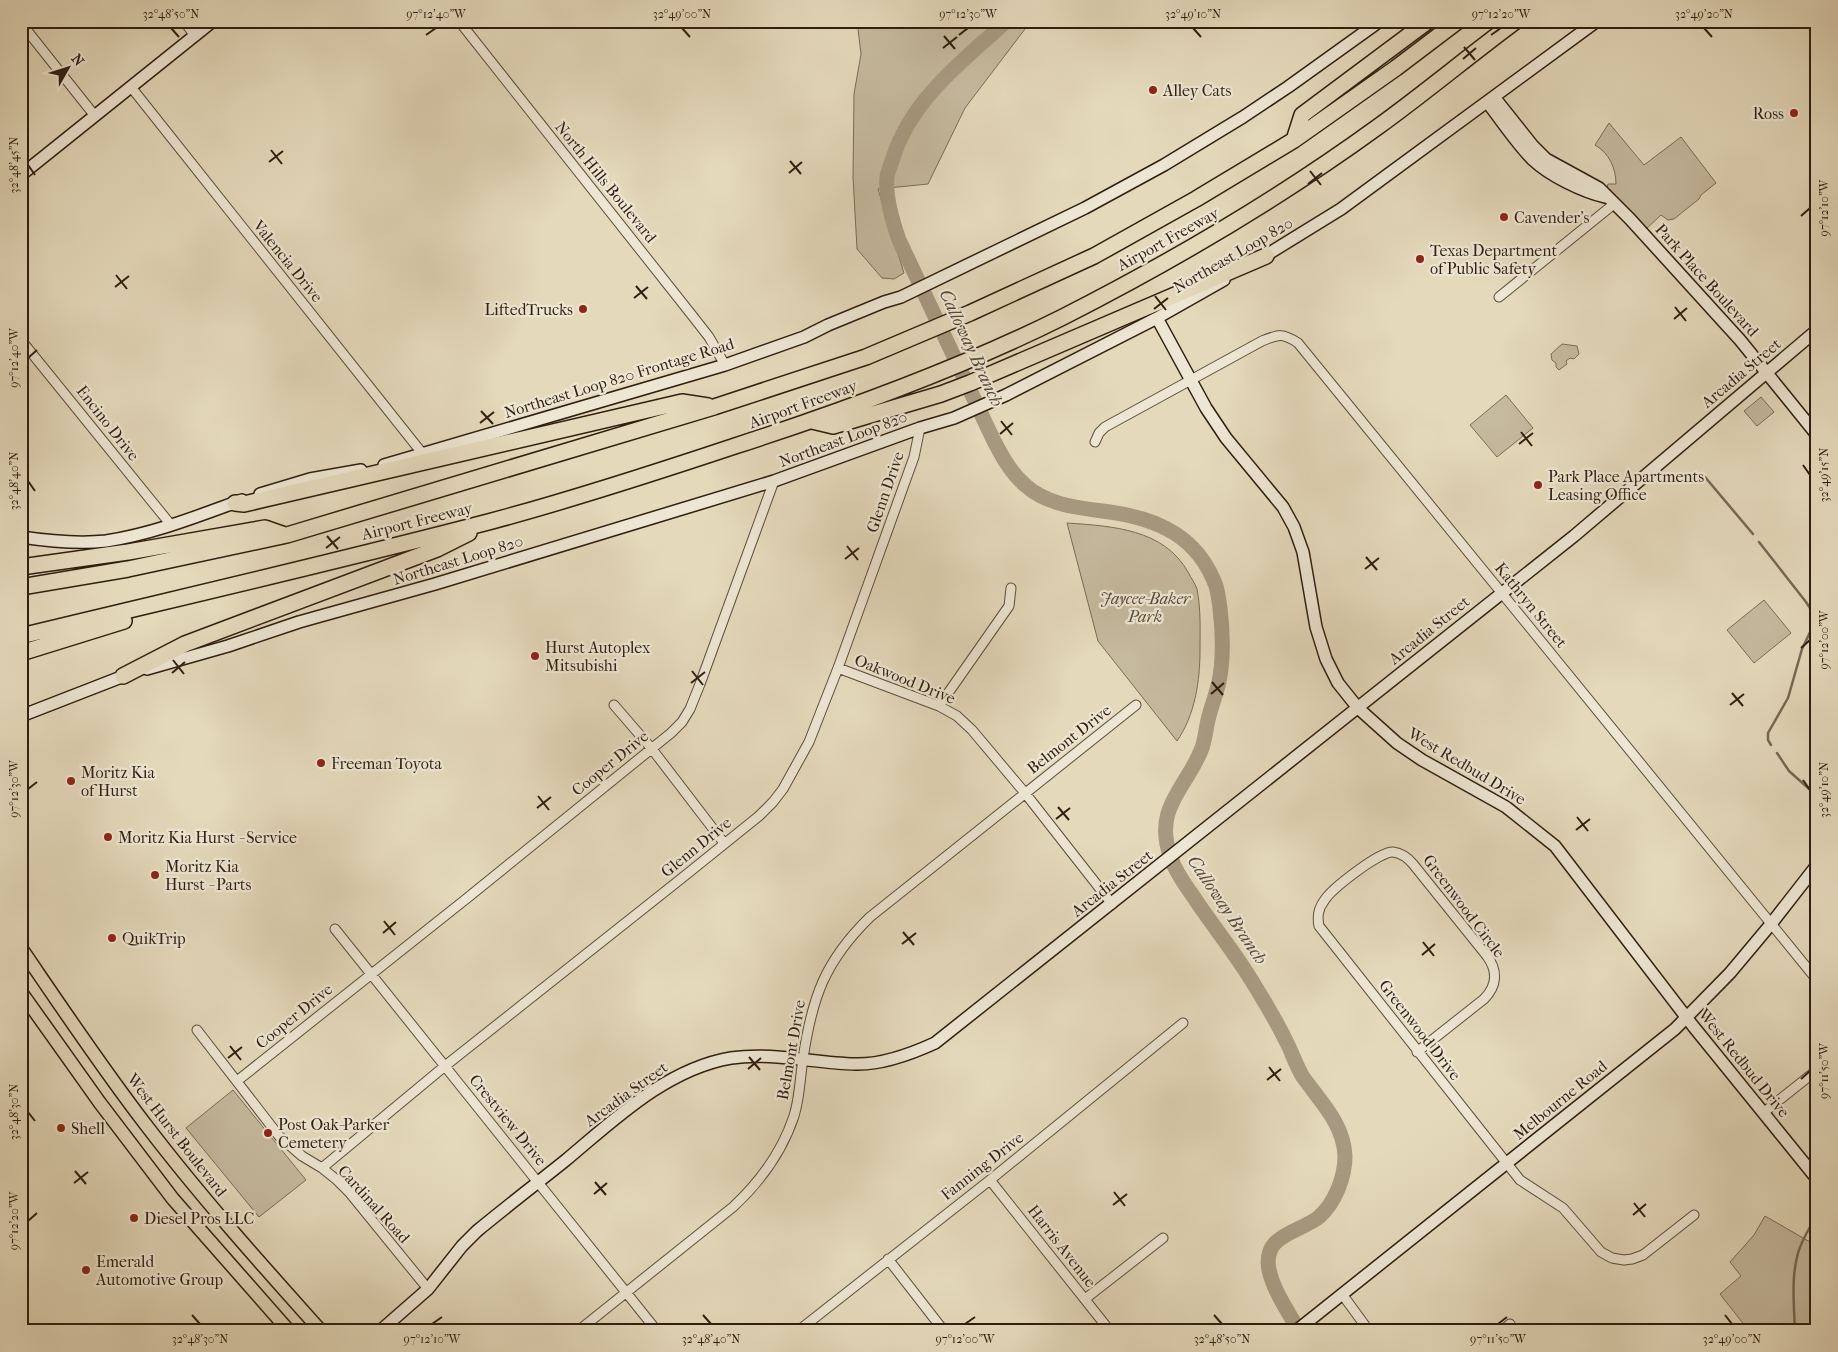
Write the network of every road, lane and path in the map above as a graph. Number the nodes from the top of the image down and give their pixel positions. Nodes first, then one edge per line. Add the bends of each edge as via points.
1 (184, 21) edge
2 (214, 21) edge
3 (459, 21) edge
4 (1380, 21) edge
5 (1428, 21) edge
6 (1458, 21) edge
7 (1508, 21) edge
8 (1516, 21) edge
9 (1597, 21) edge
10 (21, 23) edge
11 (196, 36) junction
12 (1477, 50) junction
13 (131, 87) junction
14 (1491, 100) junction
15 (95, 116) junction
16 (1294, 140) junction
17 (21, 175) edge
18 (1611, 201) junction
19 (1266, 256) junction
20 (1499, 297) dead end
21 (1157, 318) junction
22 (1817, 330) edge
23 (21, 340) edge
24 (726, 365) junction
25 (1766, 372) junction
26 (1190, 380) junction
27 (714, 407) junction
28 (812, 421) junction
29 (920, 428) junction
30 (1817, 435) edge
31 (1095, 442) dead end
32 (422, 453) junction
33 (774, 481) junction
34 (234, 503) junction
35 (493, 521) junction
36 (171, 525) junction
37 (287, 535) junction
38 (21, 537) edge
39 (21, 567) edge
40 (21, 587) edge
41 (1012, 588) dead end
42 (1502, 593) junction
43 (184, 599) junction
44 (21, 636) edge
45 (21, 653) edge
46 (838, 668) junction
47 (122, 676) junction
48 (614, 705) dead end
49 (1136, 705) dead end
50 (939, 706) junction
51 (1358, 708) junction
52 (21, 716) edge
53 (652, 749) junction
54 (1025, 793) junction
55 (724, 842) junction
56 (1817, 865) edge
57 (1112, 904) junction
58 (1318, 912) joint
59 (1772, 924) junction
60 (335, 929) dead end
61 (21, 948) edge
62 (371, 974) junction
63 (1817, 980) edge
64 (21, 992) edge
65 (1686, 1018) junction
66 (1184, 1023) dead end
67 (196, 1030) dead end
68 (1417, 1052) junction
69 (803, 1060) junction
70 (445, 1066) junction
71 (1817, 1070) edge
72 (237, 1081) junction
73 (1763, 1114) junction
74 (1507, 1163) junction
75 (322, 1168) junction
76 (1816, 1177) edge
77 (990, 1180) junction
78 (538, 1182) junction
79 (1694, 1215) dead end
80 (1163, 1238) dead end
81 (888, 1259) junction
82 (428, 1289) junction
83 (626, 1292) junction
84 (1342, 1294) junction
85 (1085, 1299) junction
86 (1510, 1324) dead end
87 (289, 1331) edge
88 (321, 1331) edge
89 (380, 1331) edge
90 (578, 1331) edge
91 (657, 1331) edge
92 (798, 1331) edge
93 (944, 1331) edge
94 (1110, 1331) edge
95 (1296, 1331) edge
96 (1369, 1331) edge
97 (1502, 1331) edge

1 - 11 street
2 - 11 street
3 - 24 street, North Hills Boulevard via 709,337
4 - 24 street, Northeast Loop 820 Frontage Road via 1243,117 1085,208 901,297
5 - 16 highway via 1302,116
6 - 16 highway, Airport Freeway
7 - 12 highway
8 - 12 highway, Airport Freeway
9 - 14 street, Northeast Loop 820
10 - 15 street
11 - 13 street
12 - 28 highway, Airport Freeway via 1378,127 1265,204 1186,250 1066,316 984,353
13 - 15 street
13 - 32 street, Valencia Drive
14 - 18 street, Park Place Boulevard via 1535,161 1562,179
14 - 19 street, Northeast Loop 820 via 1341,209
15 - 17 street
16 - 27 highway, Airport Freeway via 1094,256 866,357
18 - 20 street
18 - 25 street, Park Place Boulevard
19 - 21 street, Northeast Loop 820
19 - 28 highway via 941,394 833,426
21 - 26 street, West Redbud Drive
21 - 29 street, Northeast Loop 820 via 1006,395 954,418
22 - 25 street, Arcadia Street
23 - 36 street, Encino Drive
24 - 32 street, Northeast Loop 820 Frontage Road
25 - 30 street, Park Place Boulevard
25 - 42 street, Arcadia Street via 1574,536
26 - 31 street, Kathryn Street via 1106,427
26 - 42 street, Kathryn Street via 1276,336 1287,336 1298,343
26 - 51 street, West Redbud Drive via 1226,438 1283,507 1294,527 1303,552 1316,627 1326,659 1338,683
27 - 34 highway via 682,402 317,488 244,504
27 - 37 highway, Airport Freeway
28 - 35 highway, Airport Freeway via 610,487
29 - 33 street, Northeast Loop 820
29 - 46 street, Glenn Drive via 914,457
32 - 34 street, Northeast Loop 820 Frontage Road via 377,467 310,479
33 - 47 street, Northeast Loop 820
33 - 53 street, Cooper Drive via 690,709 682,722
34 - 36 street, Northeast Loop 820 Frontage Road
35 - 43 highway, Airport Freeway
35 - 47 highway via 437,549 186,644
36 - 38 street, Northeast Loop 820 Frontage Road via 105,541
37 - 39 highway via 265,528
37 - 40 highway, Airport Freeway via 128,569
41 - 50 street via 1009,606
42 - 51 street, Arcadia Street
42 - 59 street, Kathryn Street
43 - 44 highway, Airport Freeway
43 - 45 highway via 159,610
46 - 50 street, Oakwood Drive
46 - 55 street, Glenn Drive via 810,742 783,789 759,816
47 - 52 street, Northeast Loop 820
48 - 53 street
49 - 54 street, Belmont Drive
50 - 54 street, Oakwood Drive via 972,730
51 - 57 street, Arcadia Street
51 - 65 street, West Redbud Drive via 1397,744 1506,807 1555,846
53 - 55 street
53 - 62 street, Cooper Drive
54 - 57 street, Oakwood Drive
54 - 69 street, Belmont Drive via 853,934 833,961 816,996
55 - 70 street, Glenn Drive
56 - 59 street, Melbourne Road
57 - 69 street, Arcadia Street via 935,1043 875,1062
58 - 68 street, Greenwood Drive via 1319,926
58 - 68 street, Greenwood Circle via 1325,899 1349,878 1378,856 1393,852 1408,858 1487,956 1495,976 1489,995
59 - 63 street, Kathryn Street
59 - 65 street, Melbourne Road
60 - 62 street, Crestview Drive
61 - 88 main road, West Hurst Boulevard via 88,1048 146,1126
62 - 70 street, Crestview Drive
62 - 72 street, Cooper Drive
64 - 87 main road via 173,1199
65 - 73 street, West Redbud Drive
65 - 74 street, Melbourne Road
66 - 77 street, Fanning Drive
67 - 72 street, Cardinal Road
68 - 74 street, Greenwood Drive
69 - 78 street, Arcadia Street via 730,1058 680,1076 631,1106
69 - 83 street, Belmont Drive via 794,1115 767,1171 733,1207
70 - 75 street, Glenn Drive
70 - 78 street, Crestview Drive
71 - 73 street
72 - 75 street, Cardinal Road via 279,1136
73 - 76 street, West Redbud Drive
74 - 79 street, Greenwood Drive via 1520,1180 1563,1208 1592,1243 1612,1258 1632,1260 1643,1255
74 - 84 street, Melbourne Road
75 - 82 street, Cardinal Road via 349,1192
77 - 81 street, Fanning Drive
77 - 85 street, Harris Avenue
78 - 82 street, Arcadia Street via 477,1231
78 - 83 street, Crestview Drive
80 - 85 street
81 - 92 street, Fanning Drive
81 - 93 street
82 - 89 street, Arcadia Street
83 - 90 street, Belmont Drive
83 - 91 street, Crestview Drive
84 - 95 street, Melbourne Road
84 - 96 street
85 - 94 street, Harris Avenue
86 - 97 street

